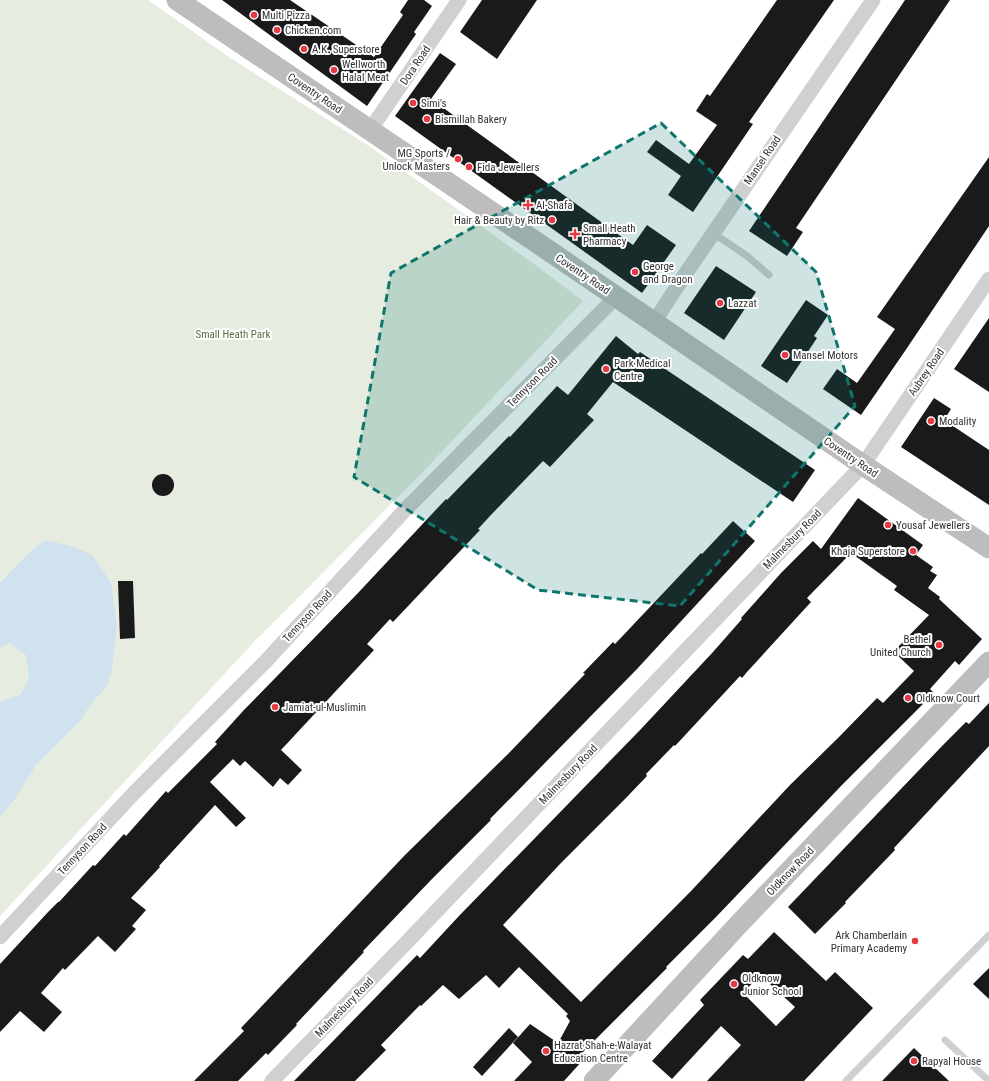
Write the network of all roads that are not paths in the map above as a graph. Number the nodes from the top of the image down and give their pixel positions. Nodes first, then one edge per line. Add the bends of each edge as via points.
1 (177, 0) edge
2 (459, 0) edge
3 (873, 0) edge
4 (370, 130) junction
5 (713, 233) junction
6 (769, 275) dead end
7 (989, 278) edge
8 (616, 297) junction
9 (654, 322) junction
10 (863, 465) junction
11 (989, 548) edge
12 (989, 662) edge
13 (989, 935) edge
14 (0, 937) edge
15 (945, 1040) dead end
16 (272, 1081) edge
17 (594, 1081) edge
18 (846, 1081) edge
19 (989, 1081) edge

1 - 4 street, Coventry Road
2 - 4 street, Dora Road
3 - 5 street, Mansel Road
4 - 8 street, Coventry Road
5 - 6 lane
5 - 9 street, Mansel Road
7 - 10 street, Aubrey Road
8 - 9 street, Coventry Road
8 - 14 street, Tennyson Road via 405,510 266,661 134,793
9 - 10 street, Coventry Road
10 - 11 street, Coventry Road
10 - 16 street, Malmesbury Road
12 - 17 street, Oldknow Road via 739,924
13 - 18 lane
15 - 19 lane

